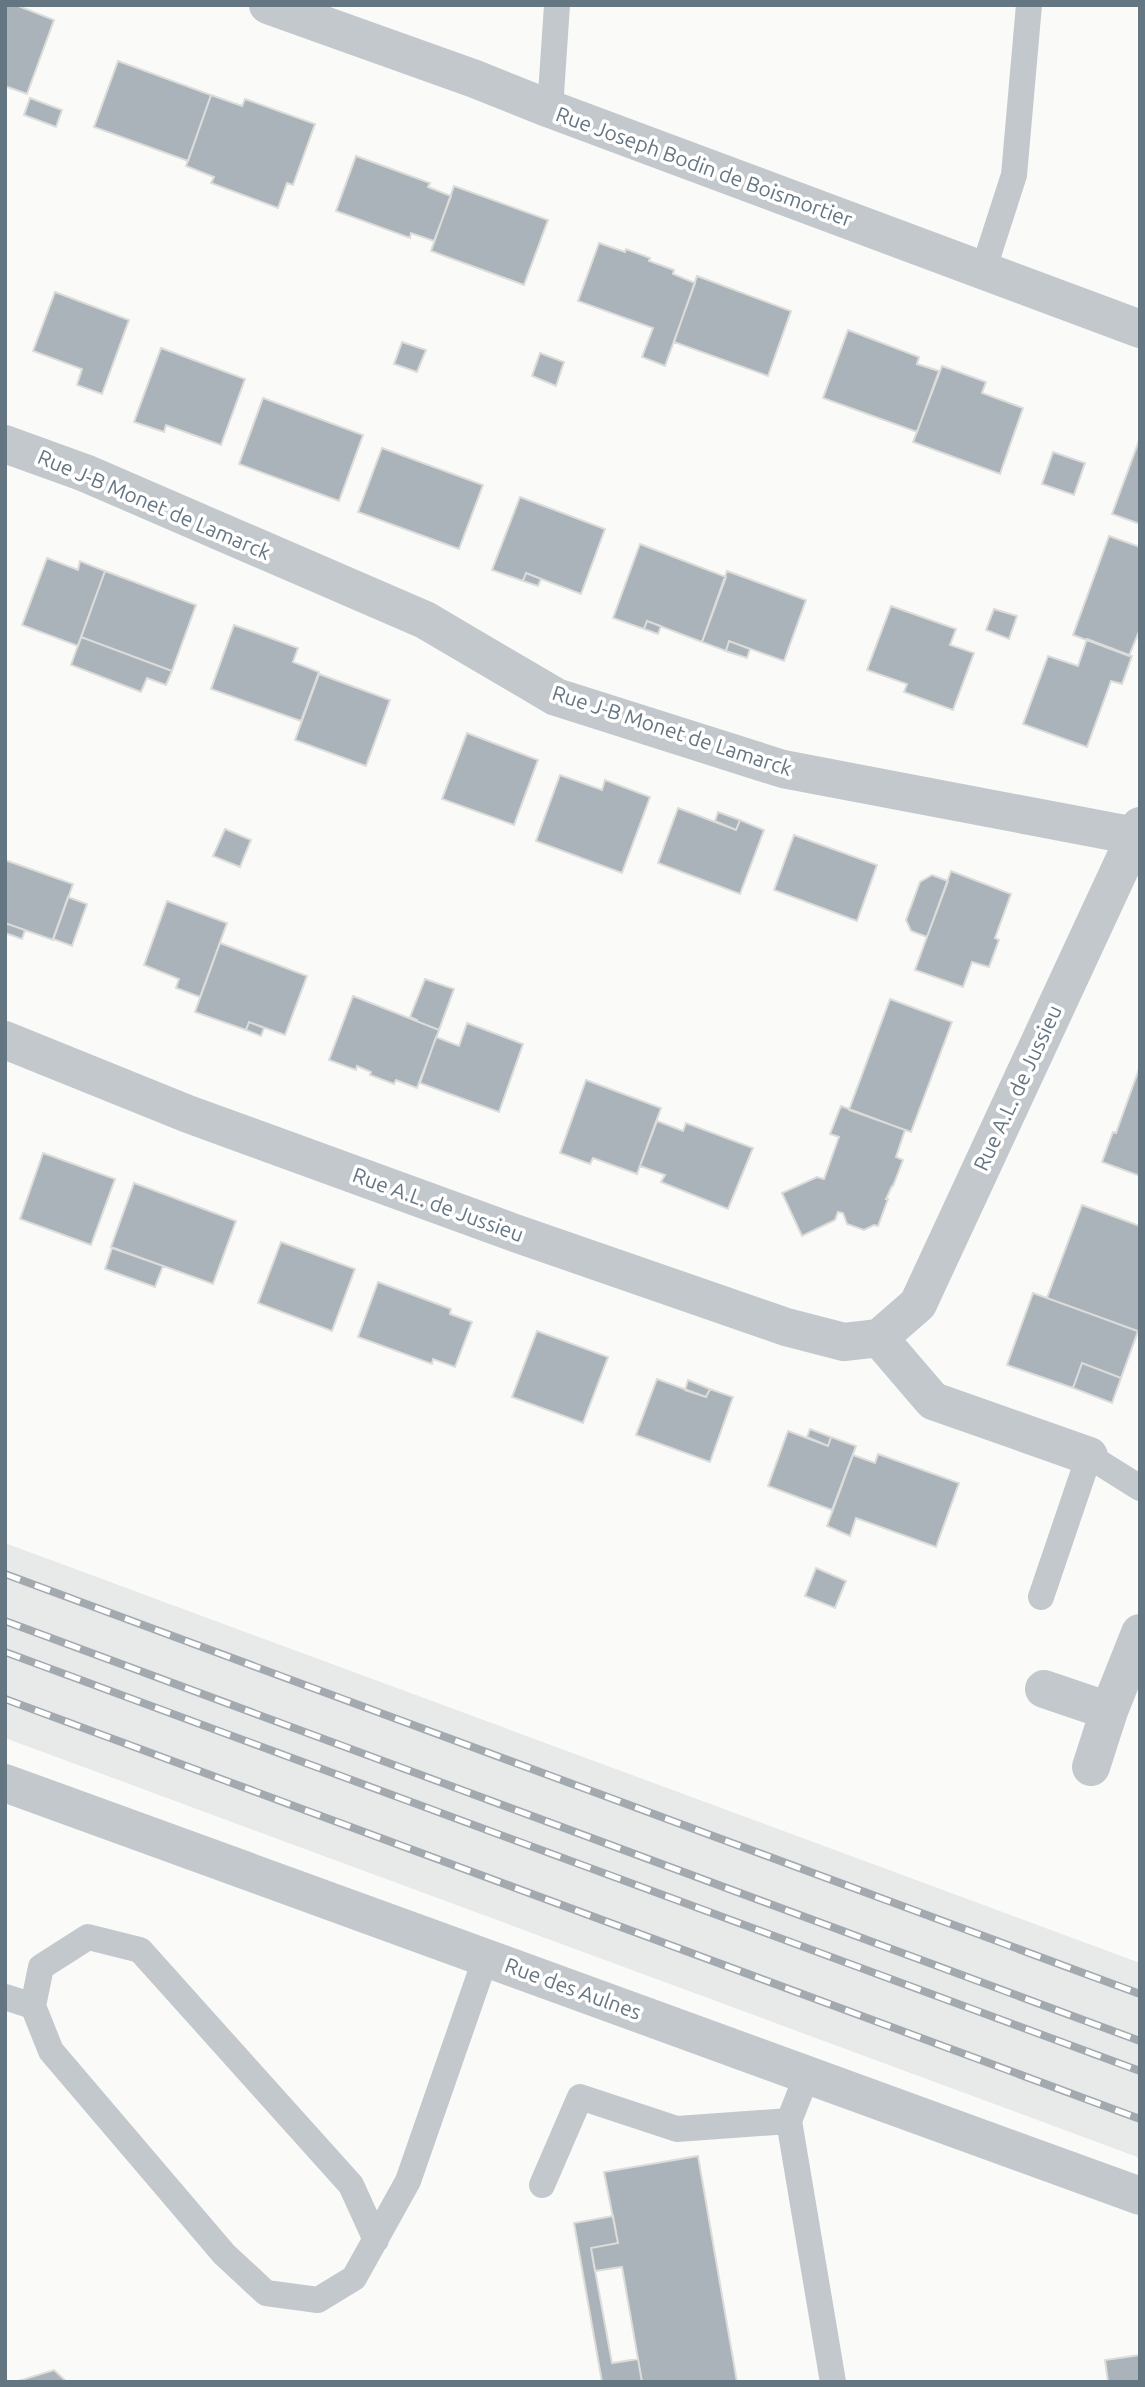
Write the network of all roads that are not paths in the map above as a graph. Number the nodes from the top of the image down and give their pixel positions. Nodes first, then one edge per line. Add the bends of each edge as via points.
1 (268, 5) edge
2 (556, 5) edge
3 (1029, 5) edge
4 (550, 110) junction
5 (983, 271) junction
6 (1140, 329) edge
7 (5, 444) edge
8 (1137, 831) edge
9 (5, 1040) edge
10 (879, 1338) junction
11 (1089, 1456) junction
12 (1140, 1488) edge
13 (1041, 1597) dead end
14 (1140, 1633) edge
15 (1044, 1689) dead end
16 (1110, 1711) junction
17 (1091, 1767) dead end
18 (5, 1783) edge
19 (485, 1957) junction
20 (5, 1997) edge
21 (33, 2006) junction
22 (807, 2075) junction
23 (789, 2121) junction
24 (542, 2185) dead end
25 (1140, 2196) edge
26 (376, 2240) junction
27 (833, 2382) edge

1 - 4 street, Rue Joseph Bodin de Boismortier
2 - 4 lane
3 - 5 lane via 1014,175
4 - 5 street, Rue Joseph Bodin de Boismortier
5 - 6 street, Rue Joseph Bodin de Boismortier
7 - 8 street, Rue J-B Monet de Lamarck via 85,472 425,620 556,697 783,769
8 - 10 street, Rue A.L. de Jussieu via 918,1304
9 - 10 street, Rue A.L. de Jussieu via 188,1114 786,1327 844,1342
10 - 11 street via 933,1401
11 - 12 lane
11 - 13 lane
14 - 16 street
15 - 16 street
16 - 17 street
18 - 19 street, Rue des Aulnes
19 - 22 street, Rue des Aulnes
19 - 26 lane via 408,2181
20 - 21 lane
21 - 26 lane via 51,2050 224,2254 266,2293 318,2300 354,2278
21 - 26 lane via 41,1967 88,1937 141,1950 351,2185
22 - 23 lane
22 - 25 street, Rue des Aulnes
23 - 24 lane via 677,2129 580,2097
23 - 27 lane

